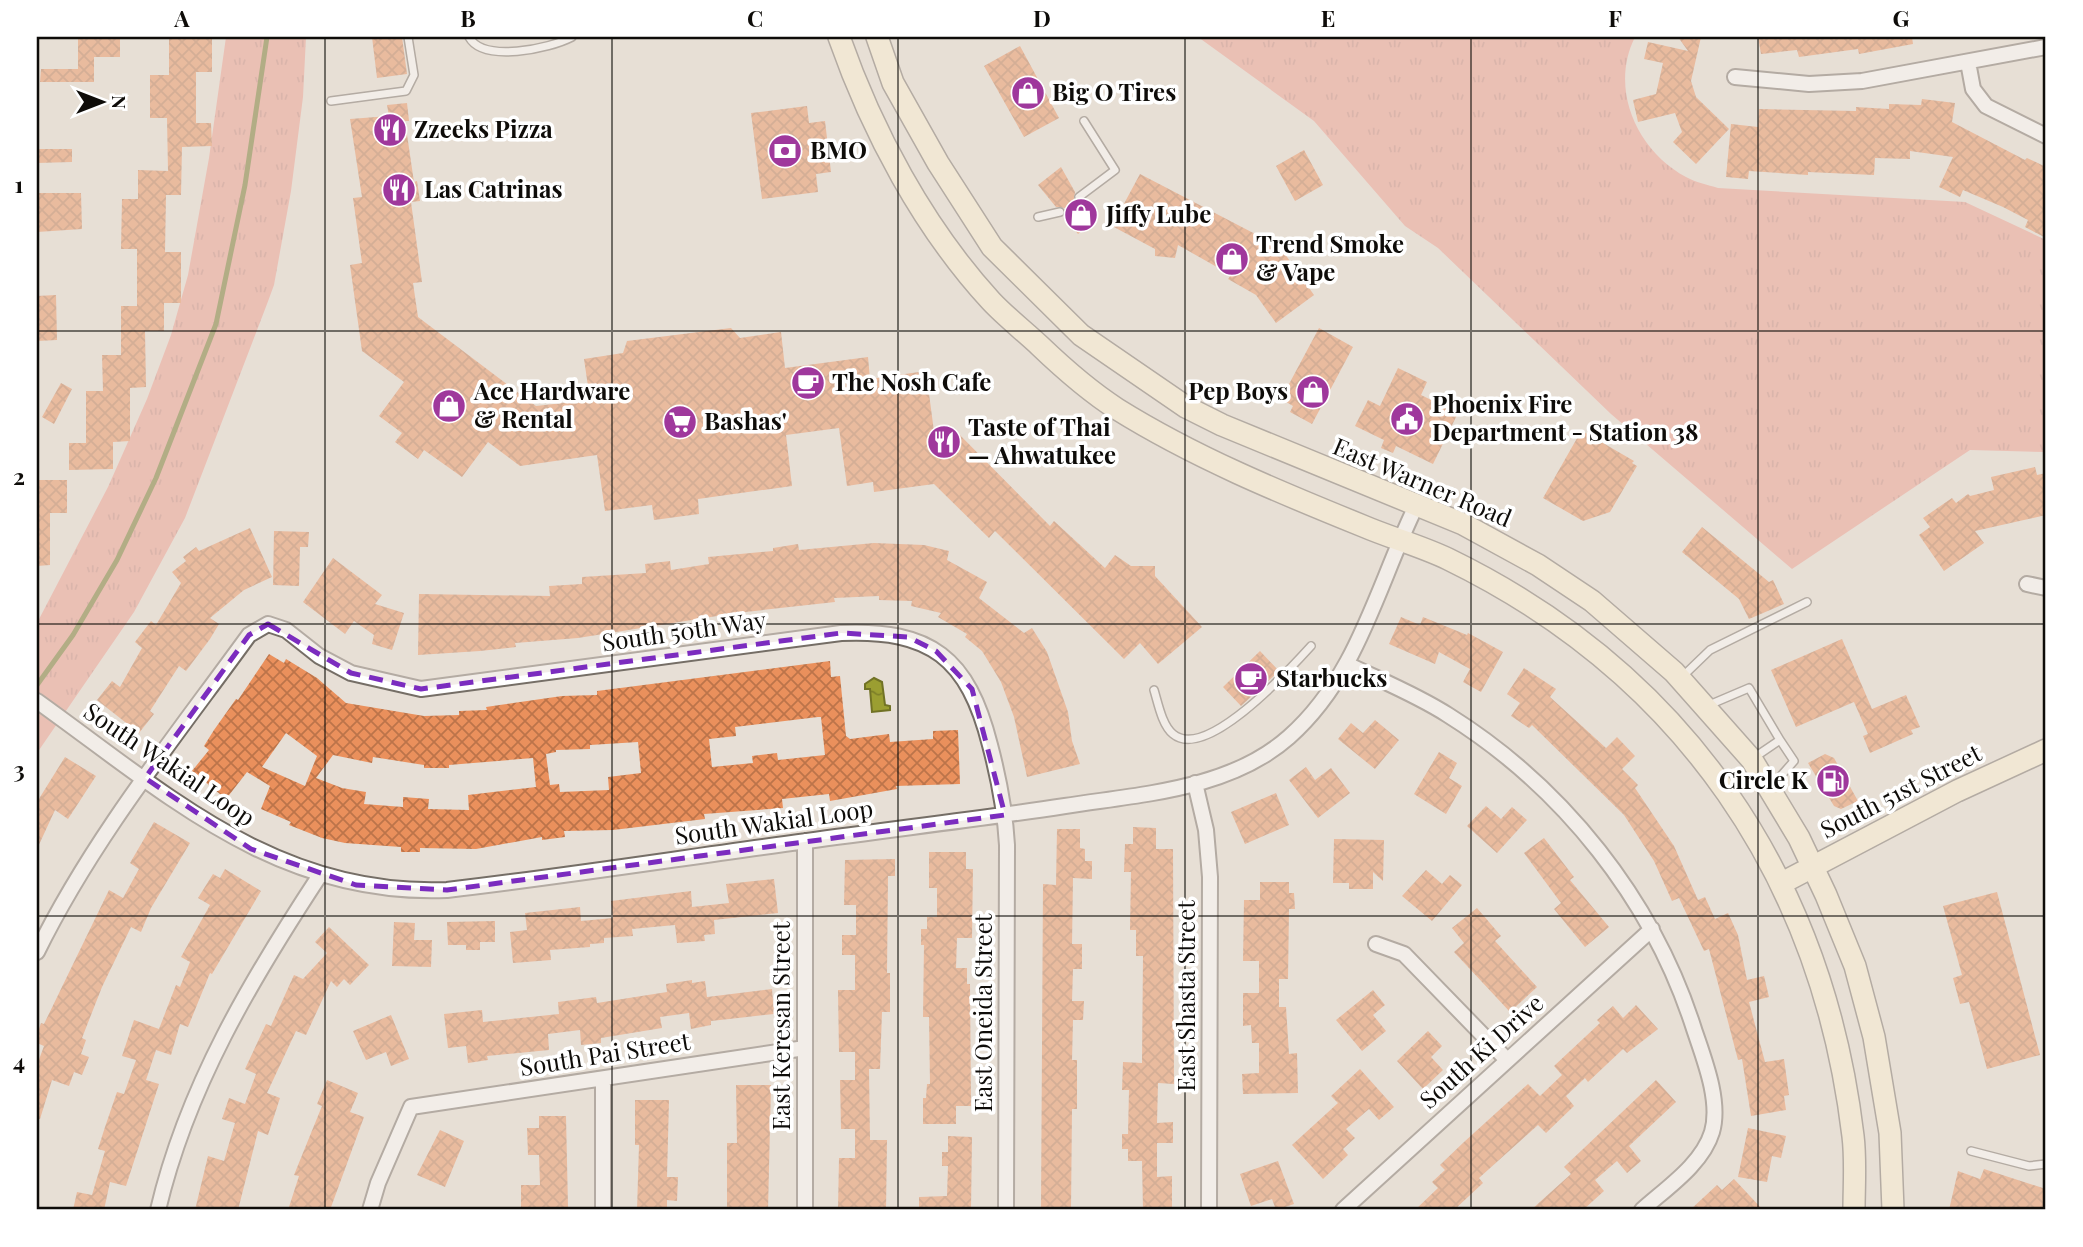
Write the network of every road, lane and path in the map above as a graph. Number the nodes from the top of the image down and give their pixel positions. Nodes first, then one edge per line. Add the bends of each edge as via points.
1 (408, 37) edge
2 (469, 37) edge
3 (572, 37) edge
4 (839, 37) edge
5 (877, 37) edge
6 (2046, 47) edge
7 (1968, 62) junction
8 (1735, 77) dead end
9 (331, 101) dead end
10 (1084, 121) dead end
11 (2046, 136) edge
12 (1079, 197) dead end
13 (1060, 212) dead end
14 (1038, 217) dead end
15 (1222, 425) junction
16 (1208, 459) junction
17 (1416, 506) junction
18 (1400, 539) junction
19 (2027, 584) dead end
20 (2046, 588) edge
21 (1807, 603) dead end
22 (1311, 646) dead end
23 (1349, 665) junction
24 (1680, 679) junction
25 (1154, 690) dead end
26 (37, 701) edge
27 (1705, 707) junction
28 (1780, 740) junction
29 (2046, 750) edge
30 (1752, 760) junction
31 (145, 778) junction
32 (1195, 783) junction
33 (1769, 789) junction
34 (1005, 815) junction
35 (805, 841) junction
36 (1813, 866) junction
37 (320, 876) junction
38 (1782, 883) junction
39 (1652, 929) junction
40 (1376, 944) dead end
41 (37, 951) edge
42 (805, 1048) junction
43 (1507, 1060) junction
44 (603, 1079) junction
45 (1971, 1151) dead end
46 (2046, 1164) edge
47 (1891, 1173) junction
48 (1854, 1176) junction
49 (159, 1210) edge
50 (370, 1210) edge
51 (603, 1210) edge
52 (805, 1210) edge
53 (1006, 1210) edge
54 (1209, 1210) edge
55 (1343, 1210) edge
56 (1642, 1210) edge
57 (1854, 1210) edge
58 (1893, 1210) edge

1 - 9 lane via 414,75 406,91
2 - 3 lane via 474,46 492,53 557,44
4 - 16 main road via 859,94 903,178 991,300 1113,407
5 - 15 main road, East Warner Road via 893,83 992,247 1081,335 1186,407
6 - 7 street
7 - 8 street via 1862,81 1809,84
7 - 11 street via 1973,89 1986,106
10 - 12 lane via 1115,170
13 - 14 lane
15 - 16 main road
15 - 17 main road, East Warner Road
16 - 18 main road
17 - 18 street, South Wakial Loop
17 - 24 main road, East Warner Road via 1463,524 1538,565 1592,601
18 - 23 street, South Wakial Loop
18 - 38 main road via 1447,558 1520,599 1567,631 1651,702 1722,781
19 - 20 street
21 - 24 lane via 1710,650
22 - 25 lane via 1245,713 1189,739 1173,734 1167,726
23 - 32 street, South Wakial Loop via 1318,708 1289,737 1224,775
23 - 39 street via 1447,714 1500,752 1574,821 1614,867
24 - 27 main road, East Warner Road
26 - 31 street, South Wakial Loop
27 - 28 lane via 1749,688
27 - 30 main road, East Warner Road
28 - 30 lane
28 - 33 lane via 1794,761
29 - 36 main road, South 51st Street
30 - 33 main road, East Warner Road
31 - 34 street, South 50th Way via 249,635 268,624 286,630 351,673 421,689 875,632 908,638 946,659 971,689 984,720
31 - 37 street, South Wakial Loop via 251,849
31 - 41 street via 88,860
32 - 34 street, South Wakial Loop
32 - 54 street, East Shasta Street via 1210,877
33 - 36 main road, East Warner Road
34 - 35 street, South Wakial Loop
34 - 53 street, East Oneida Street
35 - 37 street, South Wakial Loop via 447,890 387,889
35 - 42 street, East Keresan Street
36 - 38 main road, South 51st Street
36 - 47 main road, East Warner Road via 1855,966 1874,1037 1890,1133
37 - 49 street via 260,967 225,1031 180,1135
38 - 48 main road via 1822,981 1839,1048 1854,1139
39 - 43 street, South Ki Drive
39 - 56 street via 1682,992 1714,1102 1712,1132 1694,1163
40 - 43 street via 1404,954
42 - 44 street, South Pai Street
42 - 52 street, East Keresan Street
43 - 55 street, South Ki Drive
44 - 50 street, South Pai Street via 411,1107
44 - 51 street
45 - 46 lane via 2029,1166
47 - 48 main road
47 - 58 main road, East Warner Road
48 - 57 main road

